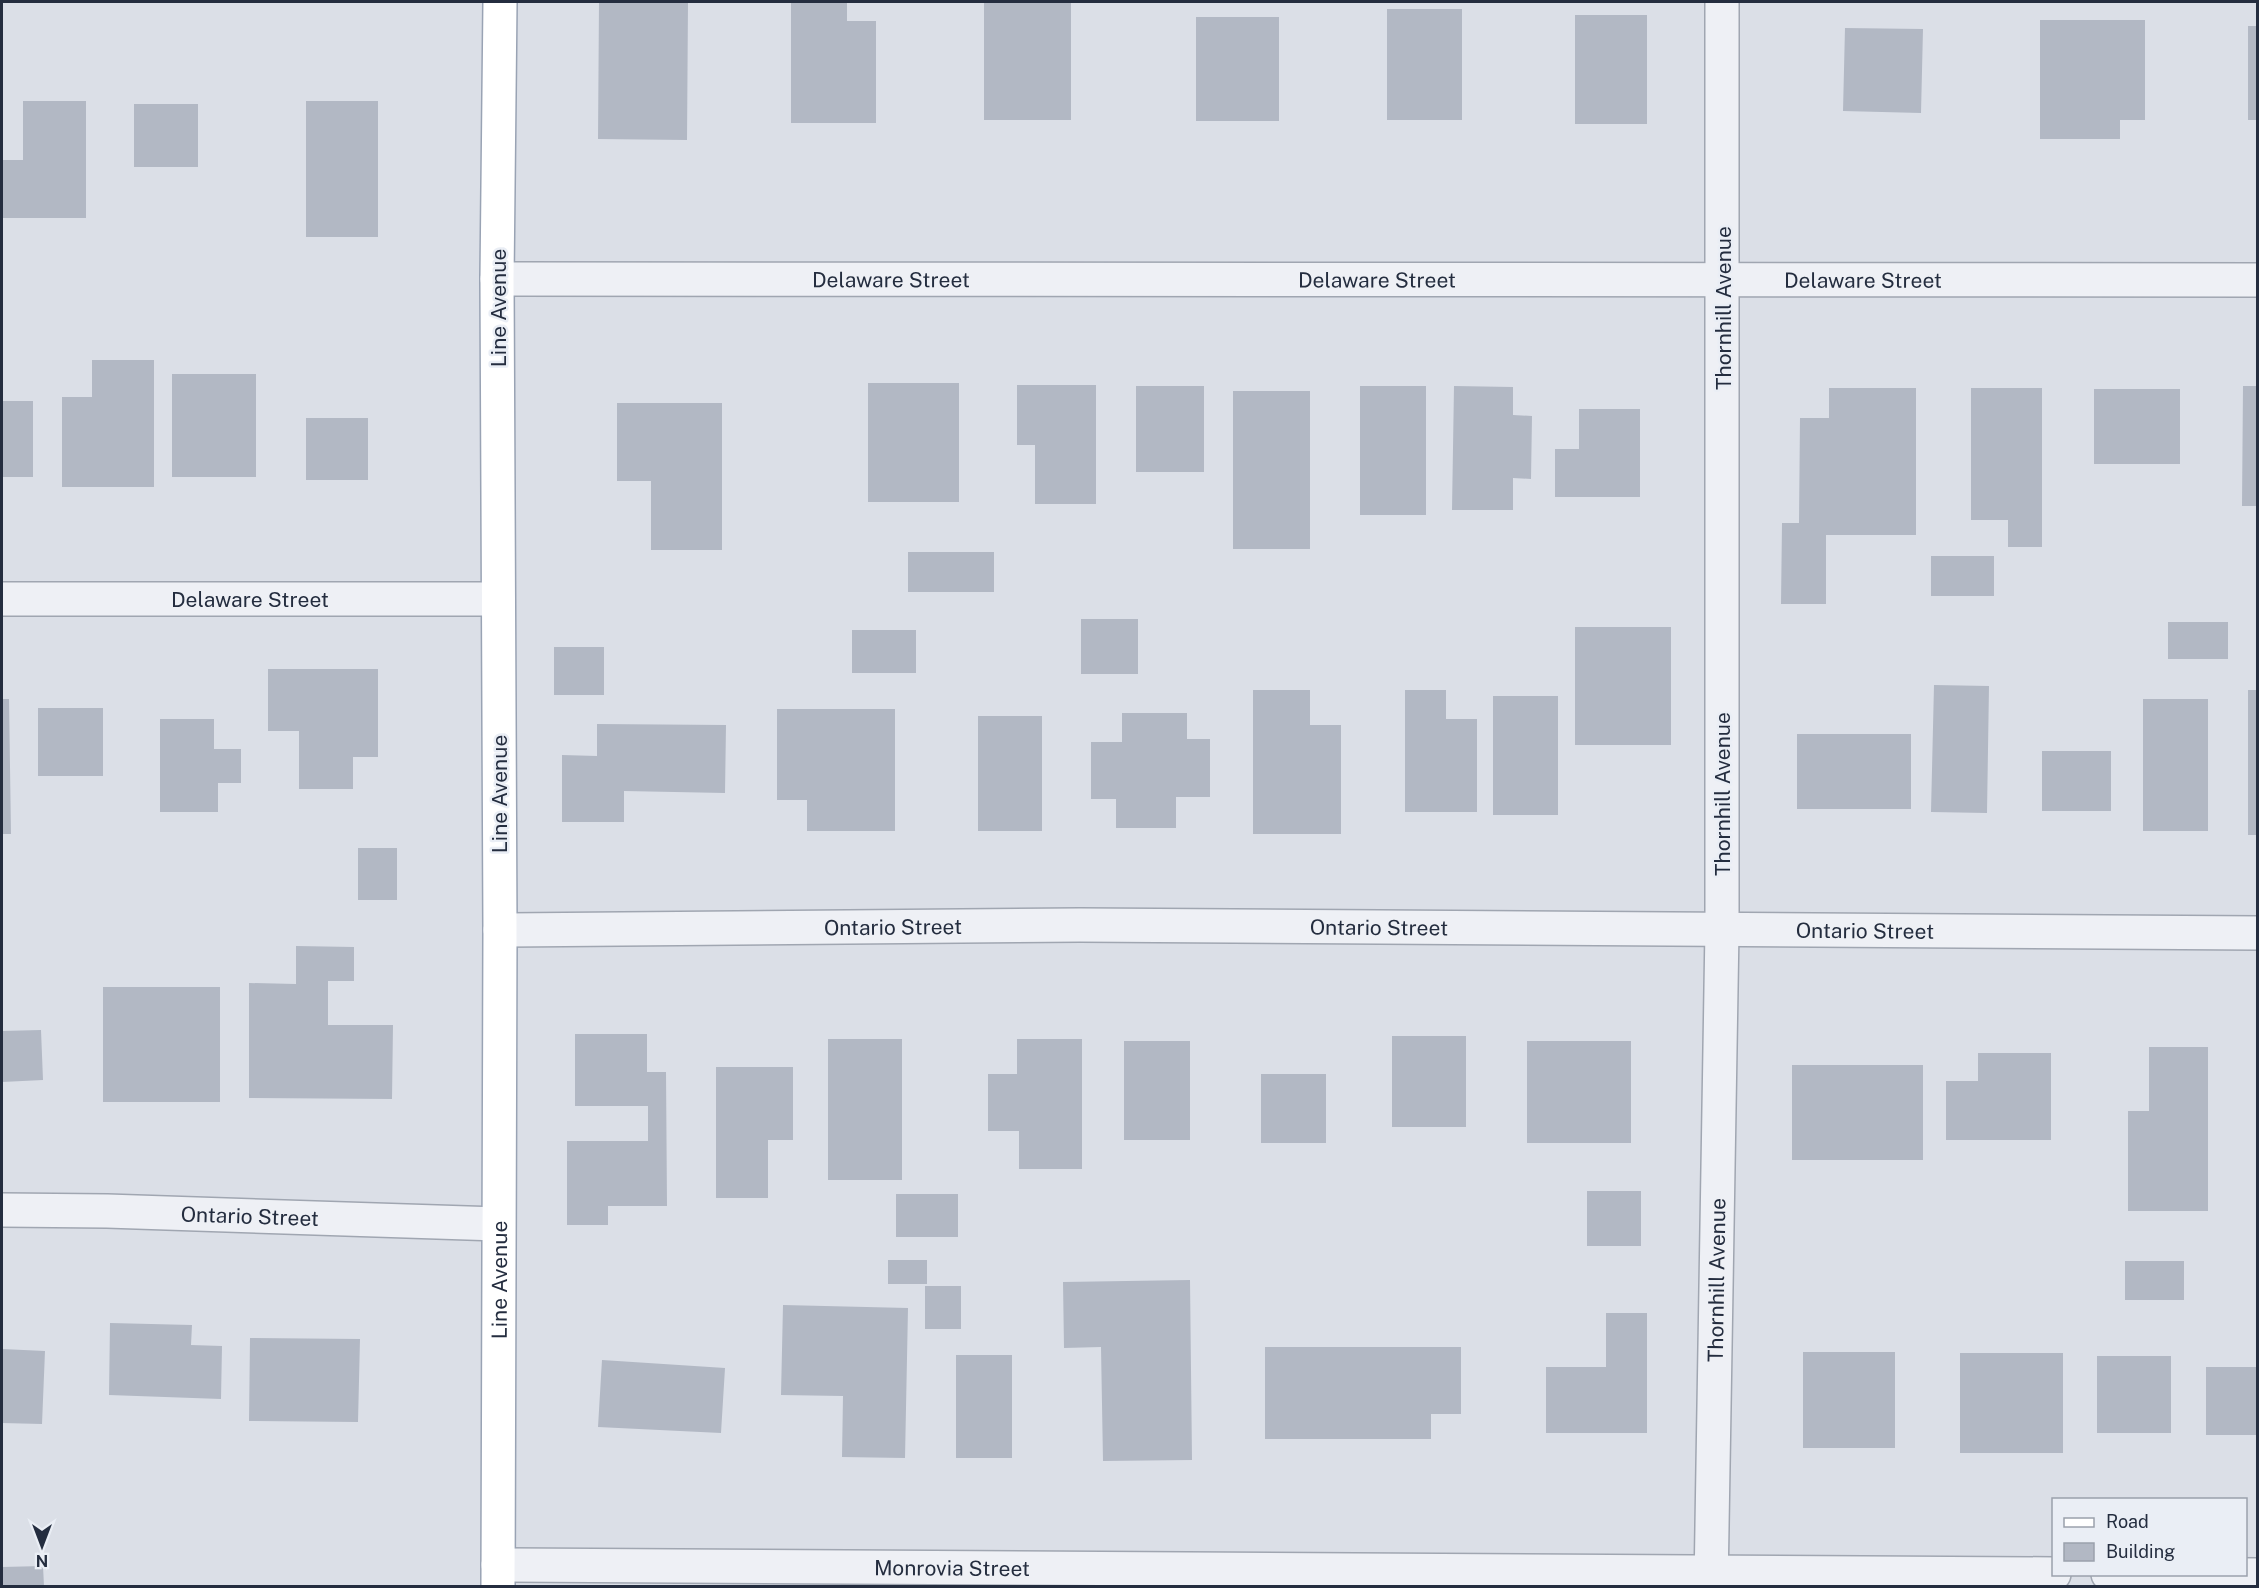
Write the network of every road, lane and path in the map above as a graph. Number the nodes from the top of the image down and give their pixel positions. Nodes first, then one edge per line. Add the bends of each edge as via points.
1 (500, 2) edge
2 (1722, 2) edge
3 (497, 279) junction
4 (1723, 279) junction
5 (2258, 280) edge
6 (2, 598) edge
7 (498, 599) junction
8 (1722, 929) junction
9 (500, 930) junction
10 (2258, 933) edge
11 (2, 1210) edge
12 (498, 1224) junction
13 (2052, 1574) edge
14 (498, 1576) edge
15 (1711, 1579) edge

1 - 3 main road, Line Avenue
2 - 4 street, Thornhill Avenue
3 - 4 street, Delaware Street
3 - 7 main road, Line Avenue
4 - 5 street, Delaware Street
4 - 8 street, Thornhill Avenue
6 - 7 street, Delaware Street
7 - 9 main road, Line Avenue
8 - 9 street, Ontario Street via 1080,925
8 - 10 street, Ontario Street
8 - 15 street, Thornhill Avenue
9 - 12 main road, Line Avenue
11 - 12 street, Ontario Street
12 - 14 main road, Line Avenue
13 - 15 street, Monrovia Street
14 - 15 street, Monrovia Street

